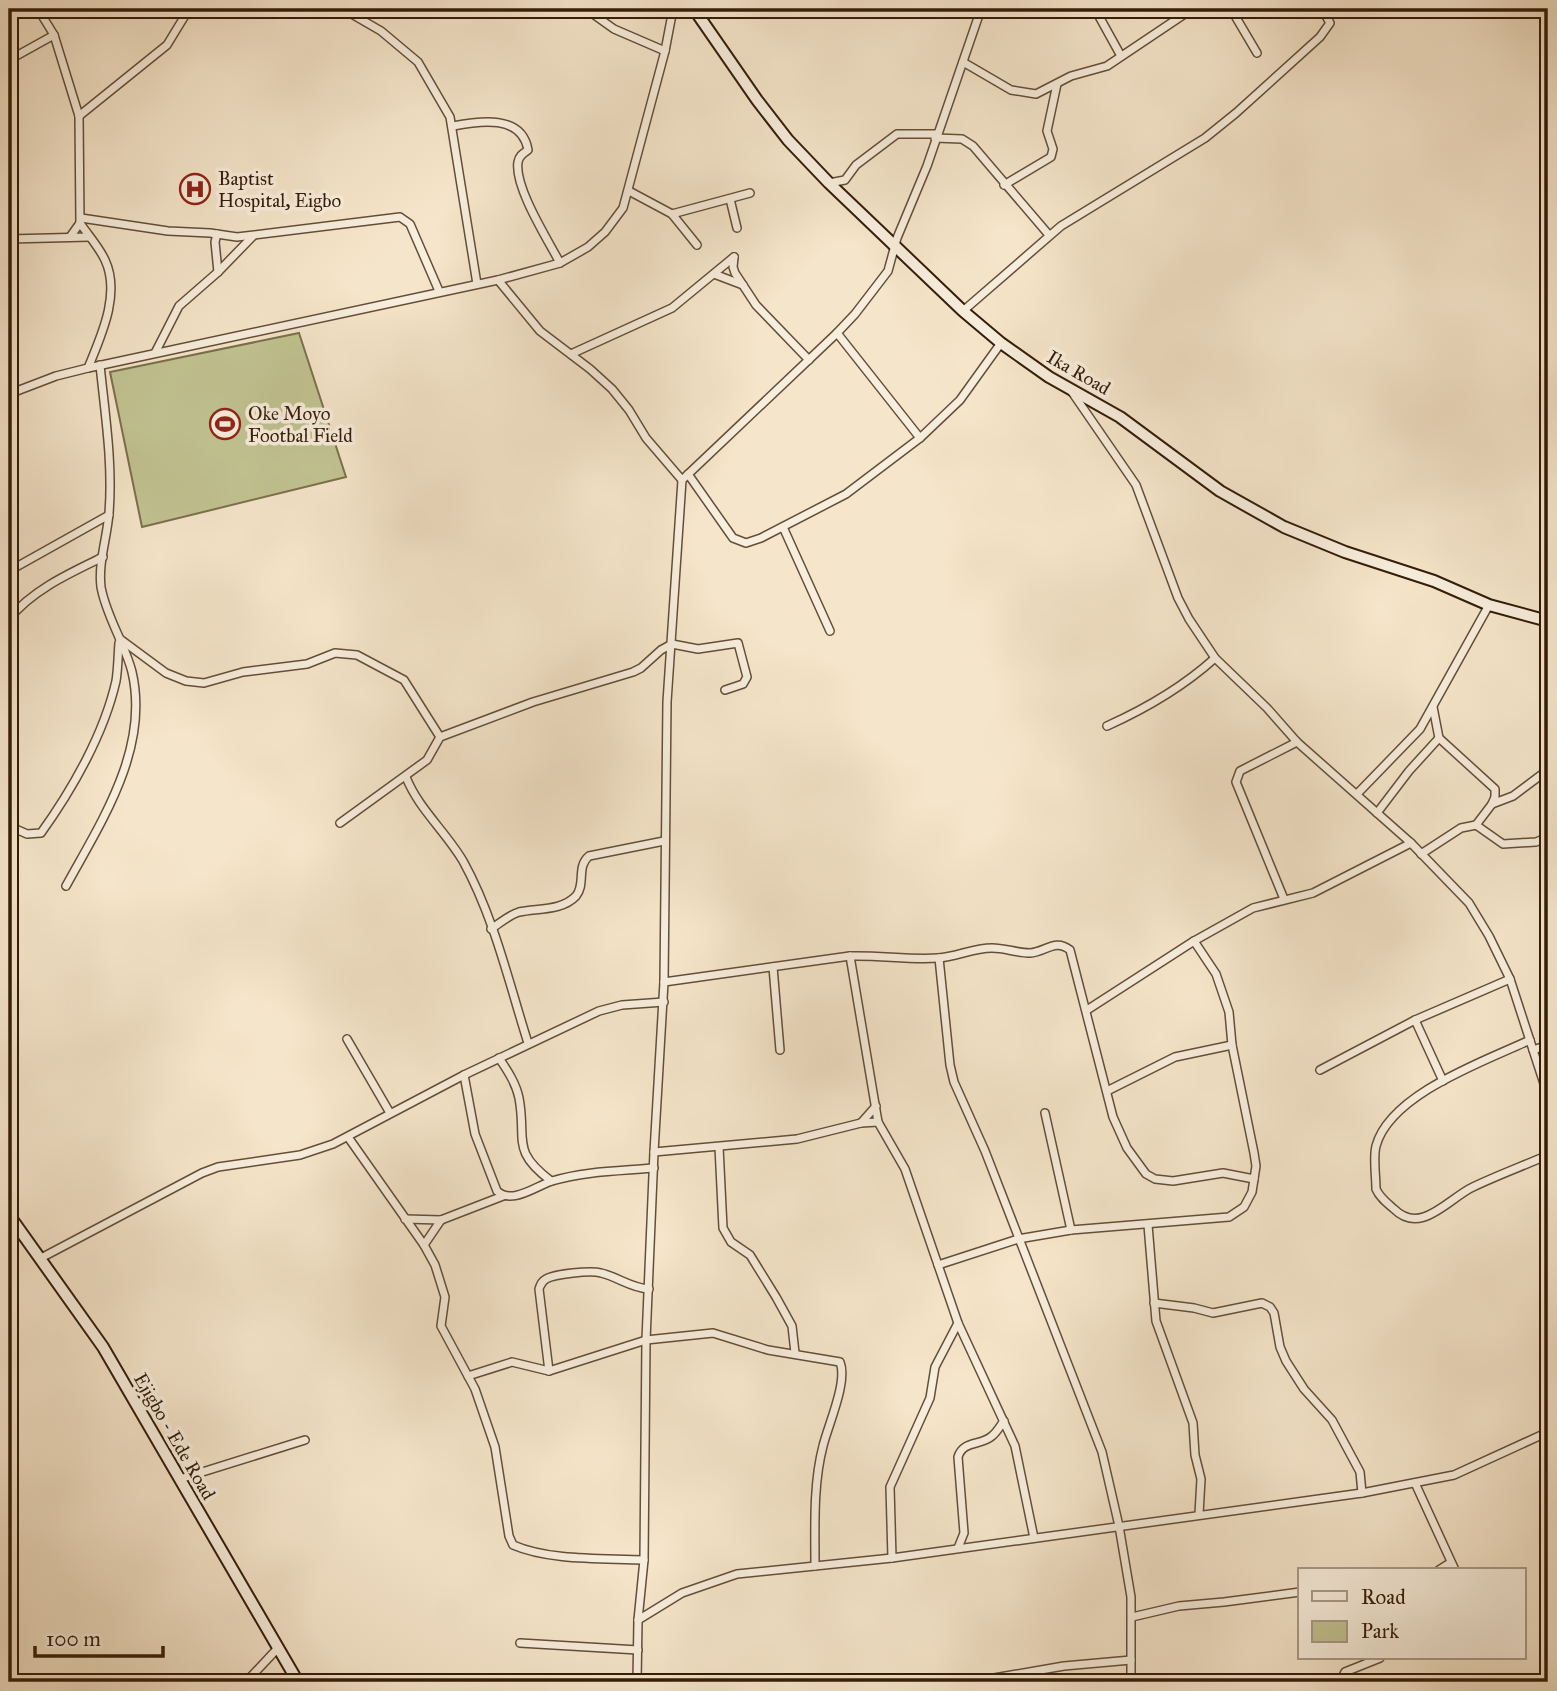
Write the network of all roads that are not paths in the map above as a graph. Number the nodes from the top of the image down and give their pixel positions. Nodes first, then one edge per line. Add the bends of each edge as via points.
1 (38, 9) edge
2 (189, 9) edge
3 (343, 9) edge
4 (586, 9) edge
5 (673, 9) edge
6 (694, 9) edge
7 (981, 9) edge
8 (1095, 9) edge
9 (1192, 9) edge
10 (1231, 9) edge
11 (1322, 9) edge
12 (54, 36) junction
13 (665, 51) junction
14 (1257, 53) dead end
15 (1121, 56) junction
16 (9, 60) edge
17 (963, 62) junction
18 (1057, 84) junction
19 (79, 116) junction
20 (453, 126) junction
21 (936, 136) junction
22 (829, 183) junction
23 (1004, 185) junction
24 (629, 191) junction
25 (750, 193) dead end
26 (730, 199) junction
27 (672, 214) junction
28 (80, 220) junction
29 (737, 229) dead end
30 (217, 234) junction
31 (253, 235) junction
32 (1049, 235) junction
33 (70, 237) junction
34 (89, 237) junction
35 (9, 239) edge
36 (697, 245) dead end
37 (896, 246) junction
38 (560, 263) junction
39 (218, 272) junction
40 (714, 274) junction
41 (498, 280) junction
42 (477, 284) junction
43 (744, 286) junction
44 (439, 291) junction
45 (963, 311) junction
46 (837, 333) junction
47 (1001, 343) junction
48 (155, 353) junction
49 (571, 354) junction
50 (809, 360) junction
51 (100, 365) junction
52 (88, 368) junction
53 (1068, 386) junction
54 (9, 394) edge
55 (920, 438) junction
56 (688, 474) junction
57 (682, 480) junction
58 (109, 515) junction
59 (783, 527) junction
60 (103, 556) junction
61 (9, 571) edge
62 (1489, 606) junction
63 (9, 619) edge
64 (1548, 621) edge
65 (830, 631) dead end
66 (120, 639) junction
67 (672, 645) junction
68 (1216, 658) junction
69 (725, 690) dead end
70 (1433, 707) junction
71 (1107, 726) dead end
72 (440, 737) junction
73 (1439, 738) junction
74 (1297, 742) junction
75 (1548, 774) edge
76 (406, 777) junction
77 (1357, 794) junction
78 (1492, 804) junction
79 (1377, 813) junction
80 (340, 823) dead end
81 (1476, 825) junction
82 (9, 826) edge
83 (1548, 837) edge
84 (664, 841) junction
85 (1411, 843) junction
86 (1421, 854) junction
87 (66, 886) dead end
88 (1283, 899) junction
89 (491, 929) junction
90 (1194, 941) junction
91 (850, 956) junction
92 (939, 958) junction
93 (773, 967) junction
94 (1510, 979) junction
95 (664, 982) junction
96 (664, 1002) junction
97 (1087, 1010) junction
98 (1415, 1020) junction
99 (347, 1039) dead end
100 (1530, 1040) junction
101 (528, 1044) junction
102 (1232, 1045) junction
103 (1548, 1045) edge
104 (780, 1050) dead end
105 (1533, 1050) junction
106 (499, 1058) junction
107 (1320, 1070) dead end
108 (464, 1075) junction
109 (1443, 1081) junction
110 (1107, 1091) junction
111 (1548, 1096) edge
112 (876, 1106) junction
113 (390, 1113) junction
114 (1045, 1113) dead end
115 (878, 1122) junction
116 (861, 1123) junction
117 (348, 1137) junction
118 (719, 1147) junction
119 (654, 1152) junction
120 (1548, 1156) edge
121 (654, 1168) junction
122 (1254, 1179) junction
123 (551, 1181) junction
124 (503, 1196) junction
125 (9, 1215) edge
126 (405, 1219) junction
127 (441, 1220) junction
128 (1148, 1225) junction
129 (1072, 1230) junction
130 (1018, 1239) junction
131 (424, 1245) junction
132 (41, 1258) junction
133 (938, 1265) junction
134 (649, 1289) junction
135 (1154, 1303) junction
136 (958, 1323) junction
137 (646, 1340) junction
138 (794, 1353) junction
139 (549, 1371) junction
140 (468, 1376) junction
141 (1004, 1421) junction
142 (1548, 1432) edge
143 (305, 1440) dead end
144 (180, 1479) junction
145 (1415, 1483) junction
146 (1362, 1493) junction
147 (1199, 1514) junction
148 (1119, 1526) junction
149 (1034, 1538) junction
150 (958, 1548) junction
151 (892, 1558) junction
152 (643, 1560) junction
153 (815, 1566) junction
154 (1452, 1567) edge
155 (1298, 1592) edge
156 (1132, 1617) junction
157 (638, 1620) junction
158 (520, 1643) dead end
159 (278, 1648) junction
160 (638, 1650) junction
161 (1131, 1660) junction
162 (1375, 1660) edge
163 (246, 1682) edge
164 (298, 1682) edge
165 (637, 1682) edge
166 (971, 1682) edge
167 (1131, 1682) edge
168 (1258, 1682) edge
169 (1291, 1682) edge
170 (1340, 1682) edge

1 - 12 street
2 - 19 street via 167,45
3 - 20 street via 418,62
4 - 13 street via 614,29
5 - 13 street
6 - 22 street, Ika Road via 764,110
7 - 17 street
8 - 15 street
9 - 15 street
10 - 14 street
11 - 32 street via 1330,23 1320,37 1223,124
12 - 16 street
12 - 19 street
13 - 24 street
15 - 18 street via 1107,66
17 - 18 street via 1024,94
17 - 21 street
18 - 23 street via 1047,131 1051,157
19 - 28 street
20 - 38 street via 495,121 524,137 528,150 517,164 523,187
20 - 42 street
21 - 22 street via 897,134 856,164 845,180
21 - 23 street via 968,142
21 - 37 street
22 - 37 street, Ika Road
23 - 32 street
24 - 27 street
24 - 38 street via 606,232
25 - 26 street
26 - 27 street
26 - 29 street
27 - 36 street
28 - 30 street
28 - 33 street
28 - 34 street
30 - 31 street
30 - 39 street
31 - 39 street
31 - 44 street via 400,218 410,224
32 - 45 street
33 - 34 street
33 - 35 street
34 - 52 street via 105,260 110,285 103,331
37 - 45 street, Ika Road
37 - 46 street via 888,271
38 - 41 street
39 - 48 street via 174,312
40 - 43 street
40 - 43 street via 734,257 733,267
40 - 49 street via 672,308
41 - 42 street
41 - 49 street via 540,331
42 - 44 street
43 - 50 street
44 - 48 street
45 - 47 street, Ika Road
46 - 50 street
46 - 55 street
47 - 53 street, Ika Road
47 - 55 street via 960,400
48 - 51 street
49 - 57 street via 612,389
50 - 56 street
51 - 52 street
51 - 58 street via 110,466
52 - 54 street
53 - 62 street, Ika Road via 1120,417 1220,491 1284,527 1434,581
53 - 68 street via 1136,485 1178,598
55 - 59 street via 846,494
56 - 57 street
56 - 59 street via 739,542
57 - 67 street
58 - 60 street
58 - 61 street
59 - 65 street
60 - 63 street via 59,579
60 - 66 street via 101,588
62 - 64 street, Ika Road
62 - 70 street
66 - 72 street via 166,673 204,683 243,672 307,664 335,653 357,655 404,680
66 - 82 street via 116,680 103,722 63,803 41,833 27,834
66 - 87 street via 135,688 132,740 119,786
67 - 69 street via 698,649 738,643 747,677 743,684
67 - 72 street via 634,672 533,702
67 - 84 street
68 - 71 street via 1140,711
68 - 74 street
70 - 73 street
70 - 77 street via 1416,735
72 - 76 street via 428,760
73 - 78 street via 1495,789
73 - 79 street
74 - 77 street
74 - 88 street via 1240,771 1236,782
75 - 78 street
76 - 80 street
76 - 89 street via 462,861
77 - 79 street
78 - 81 street
79 - 85 street
81 - 83 street via 1503,844
81 - 86 street via 1461,828
84 - 89 street via 589,856 581,867 575,897 563,905 514,914
84 - 95 street
85 - 86 street
85 - 88 street via 1321,890
86 - 94 street via 1469,903
88 - 90 street via 1253,908
89 - 101 street
90 - 97 street
90 - 102 street via 1219,979
91 - 92 street
91 - 93 street
91 - 112 street
92 - 97 street via 984,948 1027,953 1064,945 1070,950
92 - 130 street via 954,1082
93 - 95 street
93 - 104 street
94 - 98 street
94 - 100 street
95 - 96 street
96 - 101 street via 599,1011
96 - 119 street
97 - 110 street
98 - 107 street
98 - 109 street
99 - 113 street
100 - 105 street
100 - 109 street
101 - 106 street
102 - 110 street via 1175,1057
102 - 122 street via 1254,1153
103 - 105 street
105 - 111 street
106 - 108 street
106 - 123 street via 515,1084 527,1160
108 - 113 street
108 - 124 street via 475,1135
109 - 120 street via 1394,1115 1376,1144 1376,1189 1401,1216 1411,1219 1432,1214 1472,1187
110 - 122 street via 1127,1148 1146,1174 1173,1181 1223,1173
112 - 115 street
112 - 116 street
113 - 117 street
114 - 129 street
115 - 116 street
115 - 133 street via 905,1169
116 - 118 street via 814,1136
117 - 126 street
117 - 132 street via 300,1155 202,1173
118 - 119 street
118 - 138 street via 723,1228 731,1242 750,1255 776,1297 792,1326
119 - 121 street
121 - 123 street
121 - 134 street
122 - 128 street via 1244,1207 1229,1217
123 - 124 street
124 - 127 street
125 - 132 street, Ejigbo - Ede Road
126 - 127 street
126 - 131 street
127 - 131 street
128 - 129 street
128 - 135 street
129 - 130 street
130 - 133 street
130 - 148 street via 1096,1432
131 - 140 street via 445,1297 441,1326
132 - 144 street, Ejigbo - Ede Road via 103,1347
133 - 136 street
134 - 137 street
134 - 139 street via 595,1272 545,1280 539,1289
135 - 146 street via 1213,1313 1262,1303 1270,1307 1286,1361 1304,1390 1332,1420 1360,1472
135 - 147 street via 1193,1423 1201,1479
136 - 141 street
136 - 151 street via 935,1367 930,1398 890,1488
137 - 138 street via 713,1333
137 - 139 street
137 - 152 street
138 - 153 street via 834,1359 842,1367 820,1457
139 - 140 street via 507,1362
140 - 152 street via 495,1447 513,1545 548,1554
141 - 149 street via 1020,1463
141 - 150 street via 989,1438 959,1451 964,1533
142 - 145 street via 1454,1475
143 - 144 street
144 - 159 street, Ejigbo - Ede Road
145 - 146 street
145 - 154 street
146 - 147 street
147 - 148 street
148 - 149 street
148 - 156 street
149 - 150 street
150 - 151 street
151 - 153 street
152 - 157 street
153 - 157 street via 723,1577 682,1593
155 - 156 street via 1180,1606
156 - 161 street
157 - 160 street
158 - 160 street
159 - 163 street
159 - 164 street, Ejigbo - Ede Road
160 - 165 street
161 - 166 street
161 - 167 street
162 - 170 street via 1345,1672
168 - 169 street

